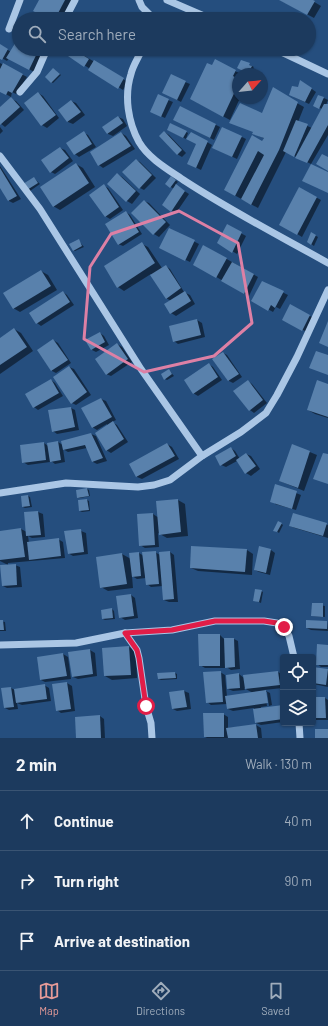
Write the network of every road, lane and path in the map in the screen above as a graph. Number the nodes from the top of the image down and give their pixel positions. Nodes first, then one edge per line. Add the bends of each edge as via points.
1 (20, 0) edge
2 (75, 0) edge
3 (139, 0) edge
4 (167, 0) edge
5 (15, 12) edge
6 (69, 12) edge
7 (147, 12) edge
8 (195, 12) edge
9 (12, 21) edge
10 (9, 29) dead end
11 (44, 56) edge
12 (139, 56) edge
13 (290, 56) edge
14 (328, 74) edge
15 (20, 92) dead end
16 (0, 156) edge
17 (328, 263) edge
18 (328, 290) edge
19 (202, 456) junction
20 (0, 493) edge
21 (125, 633) junction
22 (0, 645) edge
23 (294, 654) edge
24 (299, 726) edge
25 (152, 738) edge
26 (300, 738) edge

1 - 5 street
2 - 6 street
3 - 7 street
4 - 8 street
9 - 10 street
11 - 15 street via 37,72
12 - 17 street via 131,73 127,93 128,110 134,132 153,158 205,195
13 - 14 street
16 - 19 street via 40,209 141,369
18 - 19 street via 297,358 266,413
19 - 20 street via 170,480 154,485 138,487 66,483
21 - 22 street via 76,643
21 - 23 street via 172,630 215,621 264,621 284,627
21 - 25 street via 137,650
24 - 26 street

